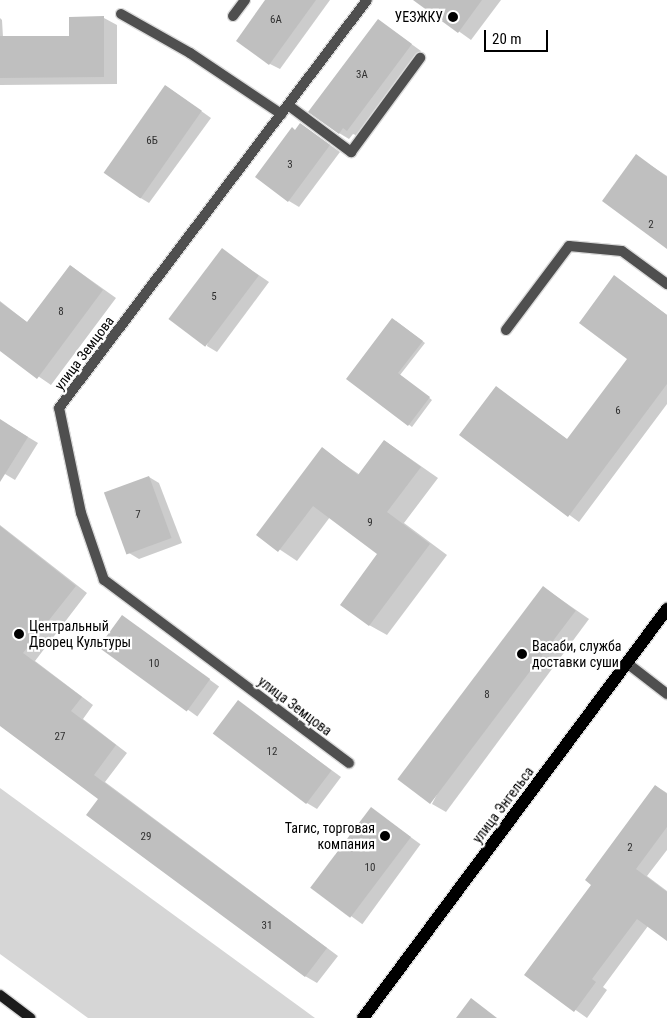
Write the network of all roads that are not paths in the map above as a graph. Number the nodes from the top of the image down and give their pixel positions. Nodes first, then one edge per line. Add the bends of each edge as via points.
1 (245, 0) edge
2 (367, 0) edge
3 (121, 14) dead end
4 (233, 16) dead end
5 (420, 58) dead end
6 (288, 105) junction
7 (281, 114) junction
8 (667, 284) edge
9 (506, 330) dead end
10 (667, 609) edge
11 (628, 663) junction
12 (667, 694) edge
13 (349, 763) dead end
14 (0, 995) edge
15 (30, 1018) edge
16 (363, 1018) edge

1 - 4 street
2 - 6 street, улица Земцова
3 - 7 street via 190,53
5 - 6 street via 351,152
6 - 7 street, улица Земцова
7 - 13 street, улица Земцова via 59,408 81,513 104,580
8 - 9 street via 622,251 569,246
10 - 11 main road, улица Энгельса
11 - 12 street
11 - 16 main road, улица Энгельса
14 - 15 street

